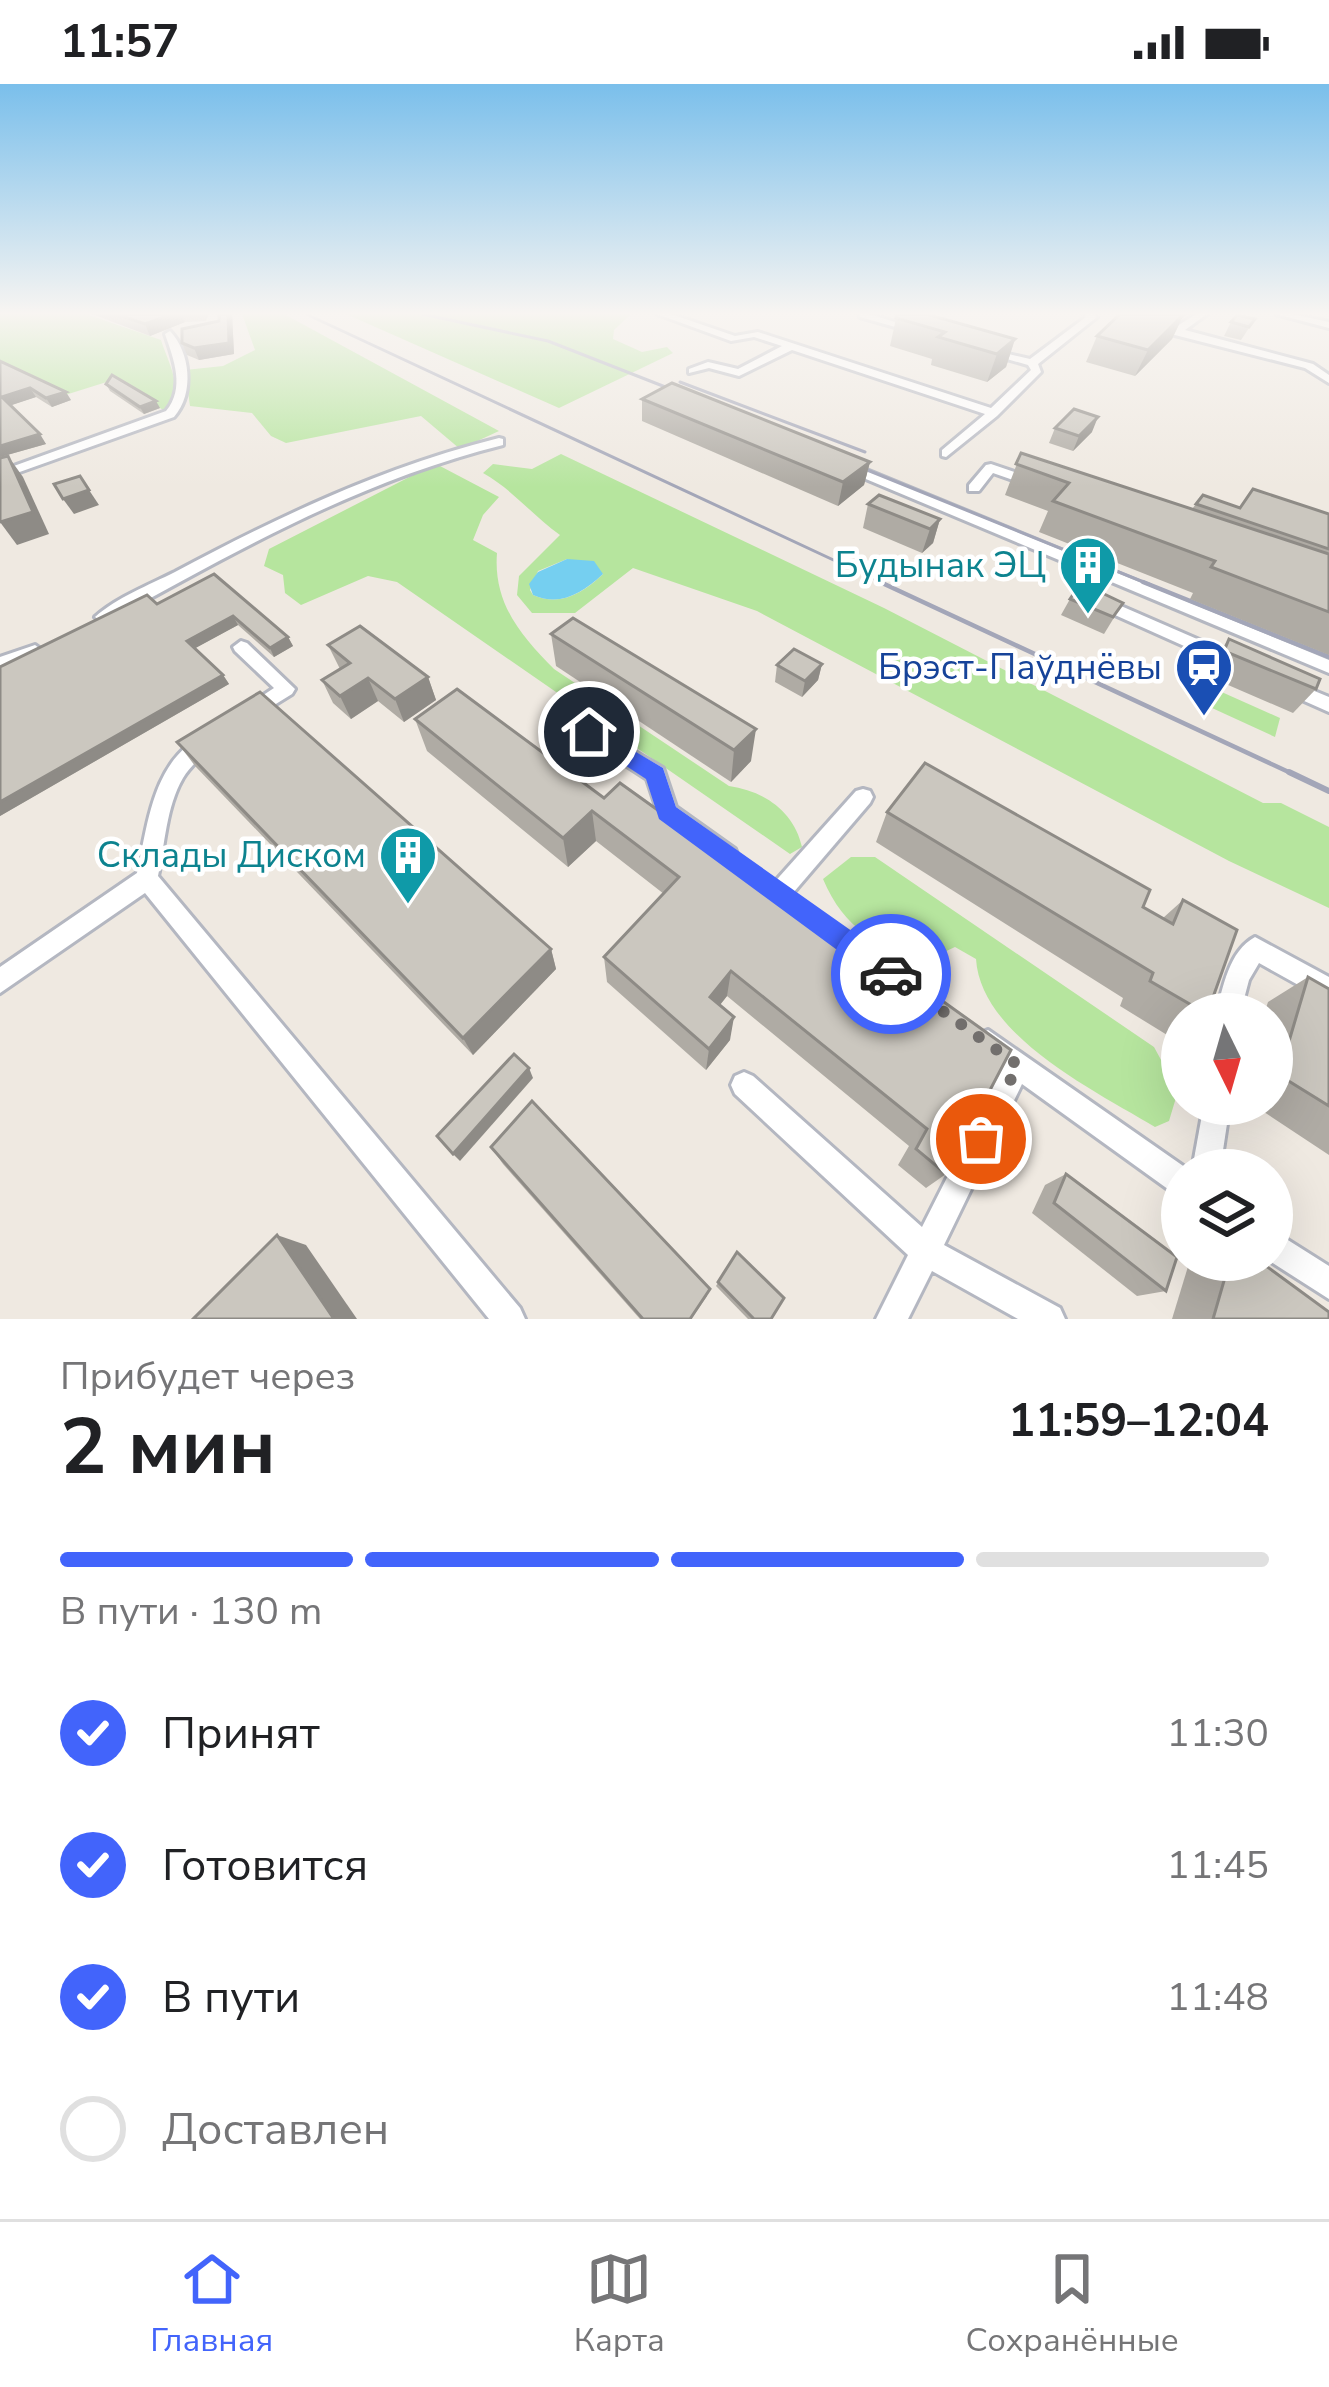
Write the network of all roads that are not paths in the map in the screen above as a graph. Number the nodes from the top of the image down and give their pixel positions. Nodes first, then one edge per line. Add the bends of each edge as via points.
1 (179, 372) edge
2 (868, 372) edge
3 (1035, 372) edge
4 (993, 413) junction
5 (499, 442) dead end
6 (946, 452) dead end
7 (839, 463) edge
8 (0, 475) edge
9 (1036, 484) edge
10 (974, 488) dead end
11 (1121, 611) edge
12 (80, 630) edge
13 (59, 640) edge
14 (241, 647) dead end
15 (0, 663) edge
16 (1246, 667) edge
17 (1329, 667) edge
18 (1267, 676) edge
19 (1329, 705) edge
20 (553, 761) edge
21 (862, 797) dead end
22 (147, 879) junction
23 (0, 981) edge
24 (1329, 990) edge
25 (1234, 993) edge
26 (963, 1025) edge
27 (1018, 1065) junction
28 (744, 1085) dead end
29 (1161, 1166) edge
30 (926, 1250) junction
31 (1293, 1260) edge
32 (1329, 1285) edge
33 (508, 1319) edge
34 (892, 1319) edge
35 (1049, 1319) edge

1 - 8 street via 183,399 170,415
2 - 4 street
3 - 4 street
4 - 6 street
5 - 12 street via 433,456 371,482
7 - 17 street
9 - 10 street via 991,469
11 - 16 street
13 - 15 street
14 - 22 street via 286,689 186,754 171,773
18 - 19 street
20 - 21 street via 589,732 656,774 667,812 770,886
22 - 23 street
22 - 33 street
24 - 25 street via 1255,948
26 - 27 street
27 - 29 street
27 - 30 street
28 - 30 street
30 - 34 street
30 - 35 street
31 - 32 street

